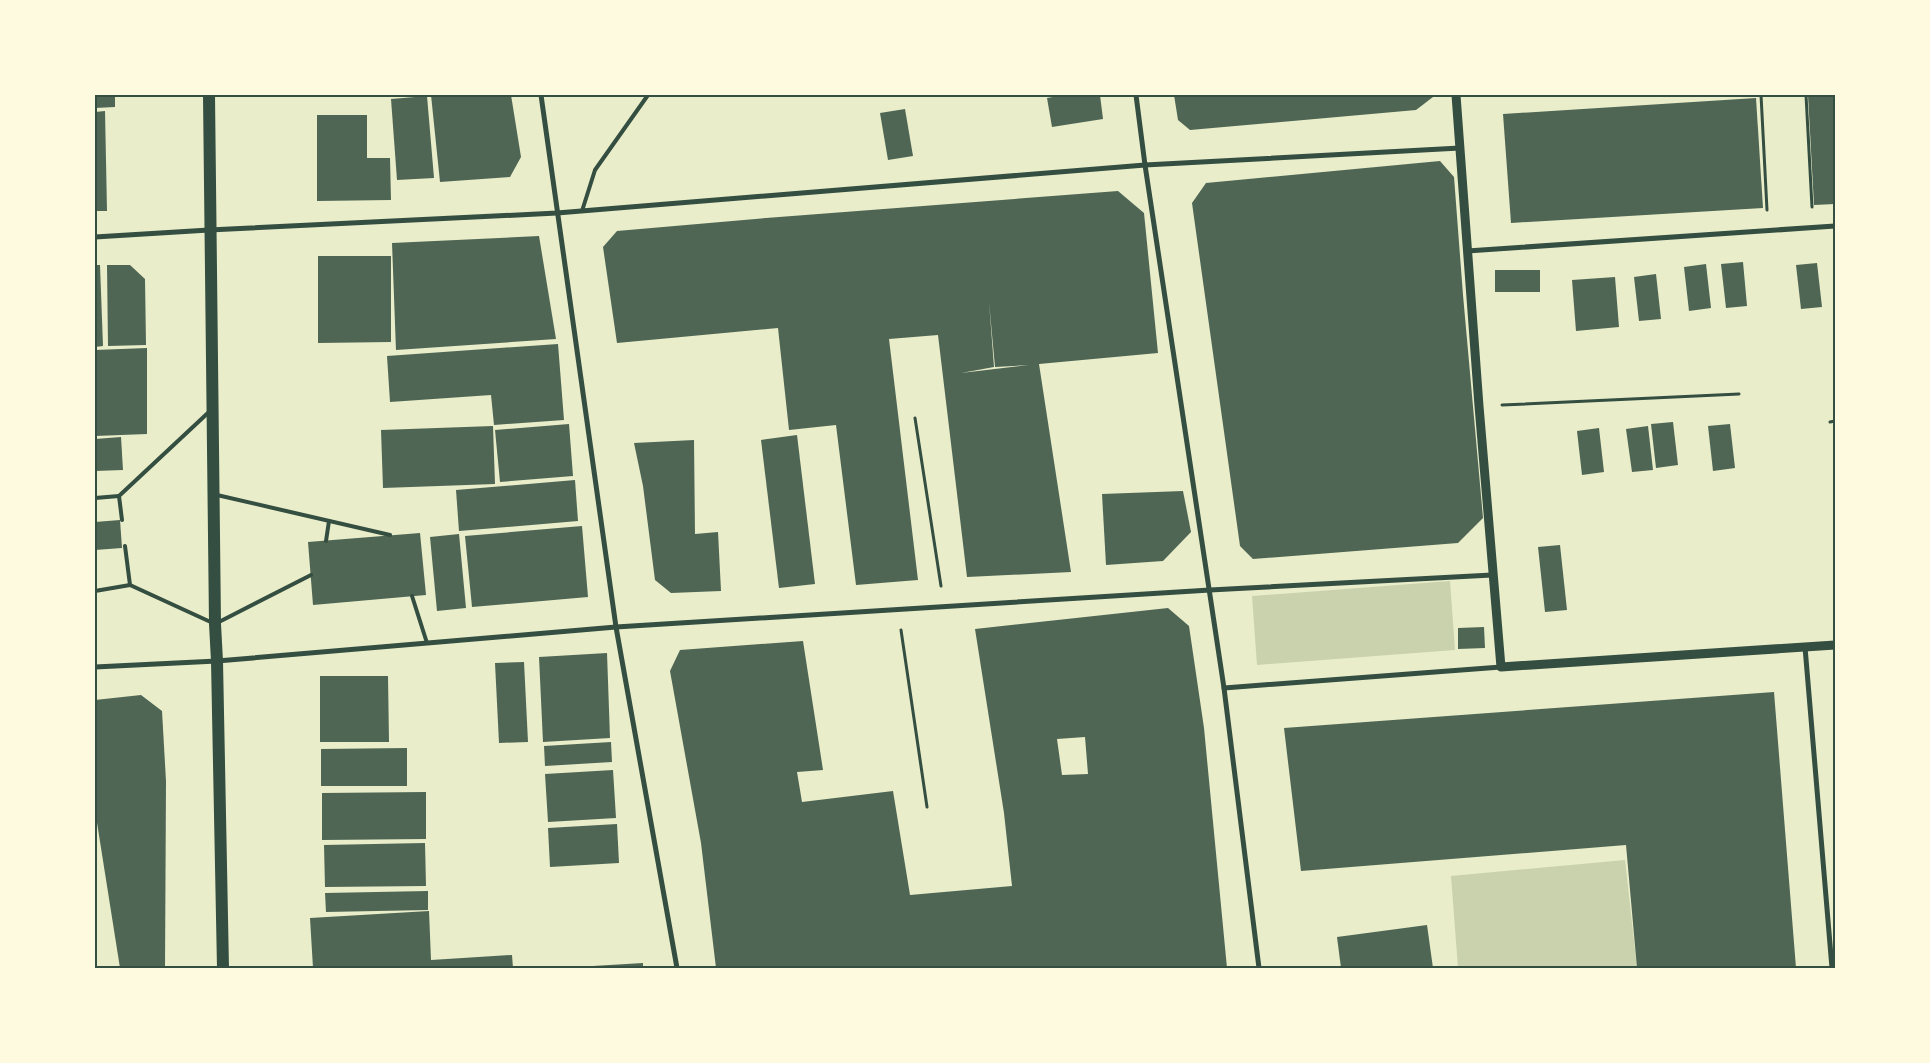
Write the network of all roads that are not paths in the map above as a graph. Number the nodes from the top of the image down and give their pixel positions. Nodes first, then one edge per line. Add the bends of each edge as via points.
1 (209, 95) edge
2 (541, 95) edge
3 (648, 95) edge
4 (1136, 95) edge
5 (1456, 95) edge
6 (1460, 148) junction
7 (1145, 165) junction
8 (582, 211) junction
9 (557, 213) junction
10 (1835, 226) edge
11 (210, 230) junction
12 (95, 237) edge
13 (1467, 251) junction
14 (212, 410) junction
15 (213, 494) junction
16 (118, 496) junction
17 (95, 498) edge
18 (122, 520) dead end
19 (329, 521) junction
20 (390, 535) dead end
21 (326, 541) dead end
22 (125, 546) dead end
23 (310, 574) dead end
24 (1492, 574) junction
25 (130, 585) junction
26 (1210, 590) junction
27 (95, 591) edge
28 (412, 596) dead end
29 (214, 624) junction
30 (616, 627) junction
31 (428, 643) junction
32 (1835, 645) edge
33 (1805, 647) junction
34 (217, 661) junction
35 (1500, 667) junction
36 (95, 668) edge
37 (1224, 688) junction
38 (223, 968) edge
39 (677, 968) edge
40 (1259, 968) edge
41 (1832, 968) edge

1 - 11 main road
2 - 9 street
3 - 8 lane via 595,170
4 - 7 street
5 - 6 street
6 - 7 street
6 - 13 street
7 - 8 street
7 - 26 street
8 - 9 street
9 - 11 street
9 - 30 street
10 - 13 street
11 - 12 street
11 - 14 main road
13 - 24 street
14 - 15 main road
14 - 16 lane
15 - 19 lane
15 - 29 main road
16 - 17 lane
16 - 18 lane
19 - 20 lane
19 - 21 lane
22 - 25 lane
23 - 29 lane
24 - 26 street
24 - 35 street
25 - 27 lane
25 - 29 lane
26 - 30 street
26 - 37 street
28 - 31 lane
29 - 34 main road
30 - 31 street
30 - 39 street
31 - 34 street
32 - 33 street
33 - 35 street
33 - 41 street
34 - 36 street
34 - 38 main road
35 - 37 street
37 - 40 street

